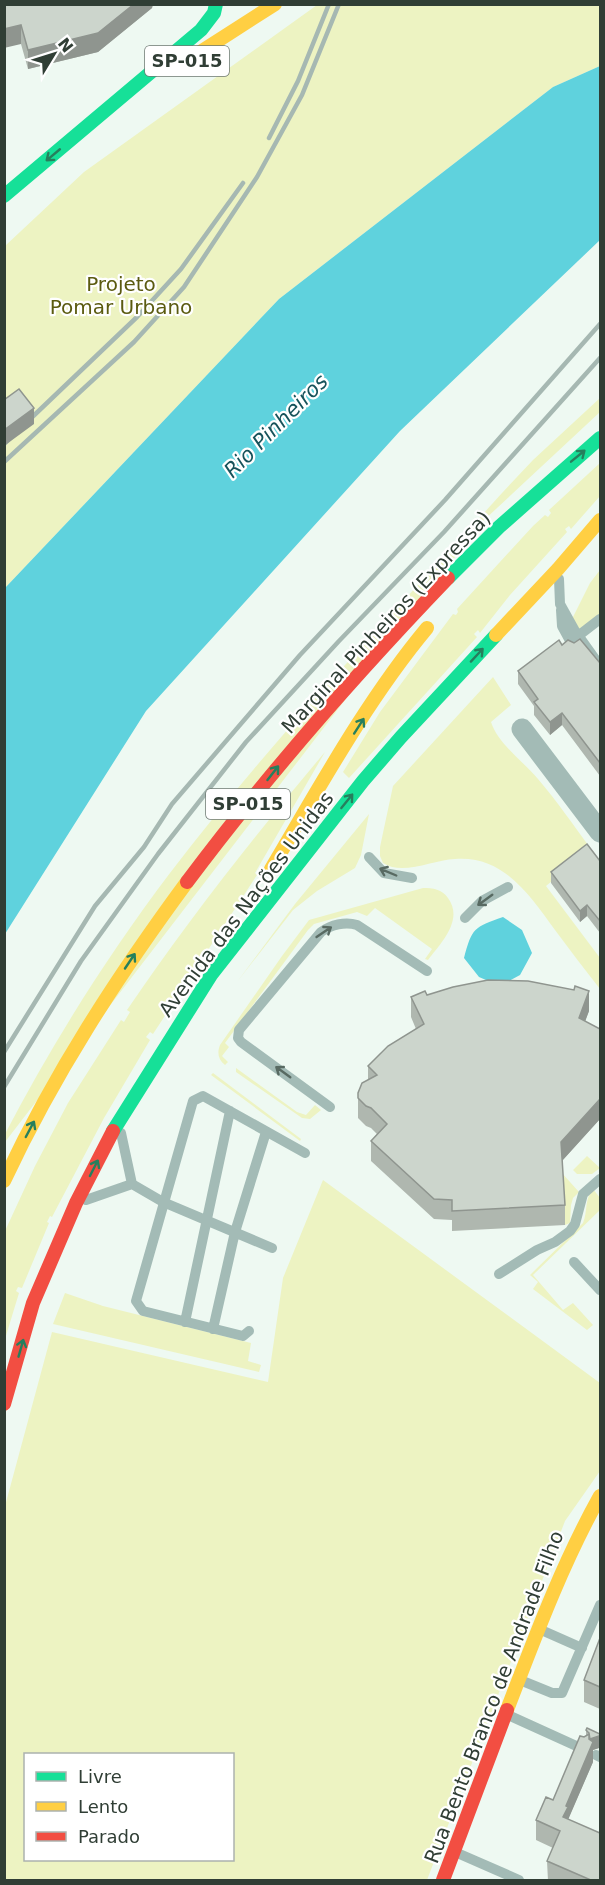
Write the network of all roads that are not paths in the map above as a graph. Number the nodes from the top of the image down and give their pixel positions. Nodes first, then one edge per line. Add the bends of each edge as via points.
1 (216, 4) edge
2 (275, 4) edge
3 (98, 117) junction
4 (4, 196) edge
5 (600, 438) edge
6 (556, 475) junction
7 (597, 525) edge
8 (558, 569) junction
9 (471, 574) dead end
10 (560, 604) junction
11 (600, 619) edge
12 (434, 620) dead end
13 (578, 636) junction
14 (574, 648) edge
15 (600, 666) edge
16 (522, 729) dead end
17 (600, 832) edge
18 (369, 857) dead end
19 (412, 878) dead end
20 (508, 887) dead end
21 (465, 918) dead end
22 (427, 971) dead end
23 (211, 975) junction
24 (330, 1107) dead end
25 (230, 1111) junction
26 (118, 1121) junction
27 (266, 1132) junction
28 (304, 1153) dead end
29 (600, 1179) edge
30 (4, 1181) edge
31 (132, 1184) junction
32 (163, 1202) junction
33 (76, 1203) junction
34 (206, 1222) junction
35 (235, 1232) junction
36 (272, 1248) dead end
37 (574, 1262) dead end
38 (499, 1274) dead end
39 (600, 1290) edge
40 (185, 1322) junction
41 (213, 1329) junction
42 (249, 1331) dead end
43 (4, 1404) edge
44 (599, 1501) edge
45 (600, 1605) edge
46 (538, 1628) junction
47 (582, 1648) junction
48 (519, 1680) junction
49 (506, 1714) junction
50 (583, 1749) edge
51 (455, 1852) junction
52 (443, 1881) edge
53 (519, 1881) edge

1 - 3 main road via 201,30
2 - 3 main road, SP-015
3 -> 4 main road, SP-015
6 -> 5 main road, Marginal Pinheiros (Expressa) / SP-015
6 - 9 main road
30 -> 6 main road, Marginal Pinheiros (Expressa) / SP-015 via 93,1017 150,931 211,851 290,751 385,645
7 - 8 main road, Avenida das Nações Unidas
8 - 10 lane
23 -> 8 main road, Avenida das Nações Unidas via 363,781
10 - 13 lane
10 - 14 lane via 562,626
11 - 13 lane
23 -> 12 main road via 331,769 404,656
13 - 15 lane
16 - 17 street
19 -> 18 lane via 384,873
20 -> 21 lane via 482,901
24 -> 22 lane via 241,1042 239,1030 321,932 330,927 357,925
23 - 26 main road, Avenida das Nações Unidas
25 - 27 lane
25 - 32 lane via 203,1096 193,1101
25 - 34 lane
26 - 31 lane
33 -> 26 main road, Avenida das Nações Unidas
27 - 28 lane
27 - 35 lane
29 - 38 lane via 583,1194 570,1231
31 - 32 lane
31 - 33 lane
32 - 34 lane
32 - 40 lane via 136,1301 143,1311
43 -> 33 main road, Avenida das Nações Unidas via 33,1304
34 - 35 lane
34 - 40 lane
35 - 36 lane
35 - 41 lane
37 - 39 lane
40 - 41 lane
41 - 42 lane via 243,1336
44 - 46 main road, Rua Bento Branco de Andrade Filho via 582,1528
45 - 47 lane
46 - 47 lane
46 - 48 main road, Rua Bento Branco de Andrade Filho
47 - 48 lane via 562,1693
48 - 49 main road, Rua Bento Branco de Andrade Filho
49 - 50 lane
49 - 51 main road, Rua Bento Branco de Andrade Filho
51 - 52 main road, Rua Bento Branco de Andrade Filho
51 - 53 lane

